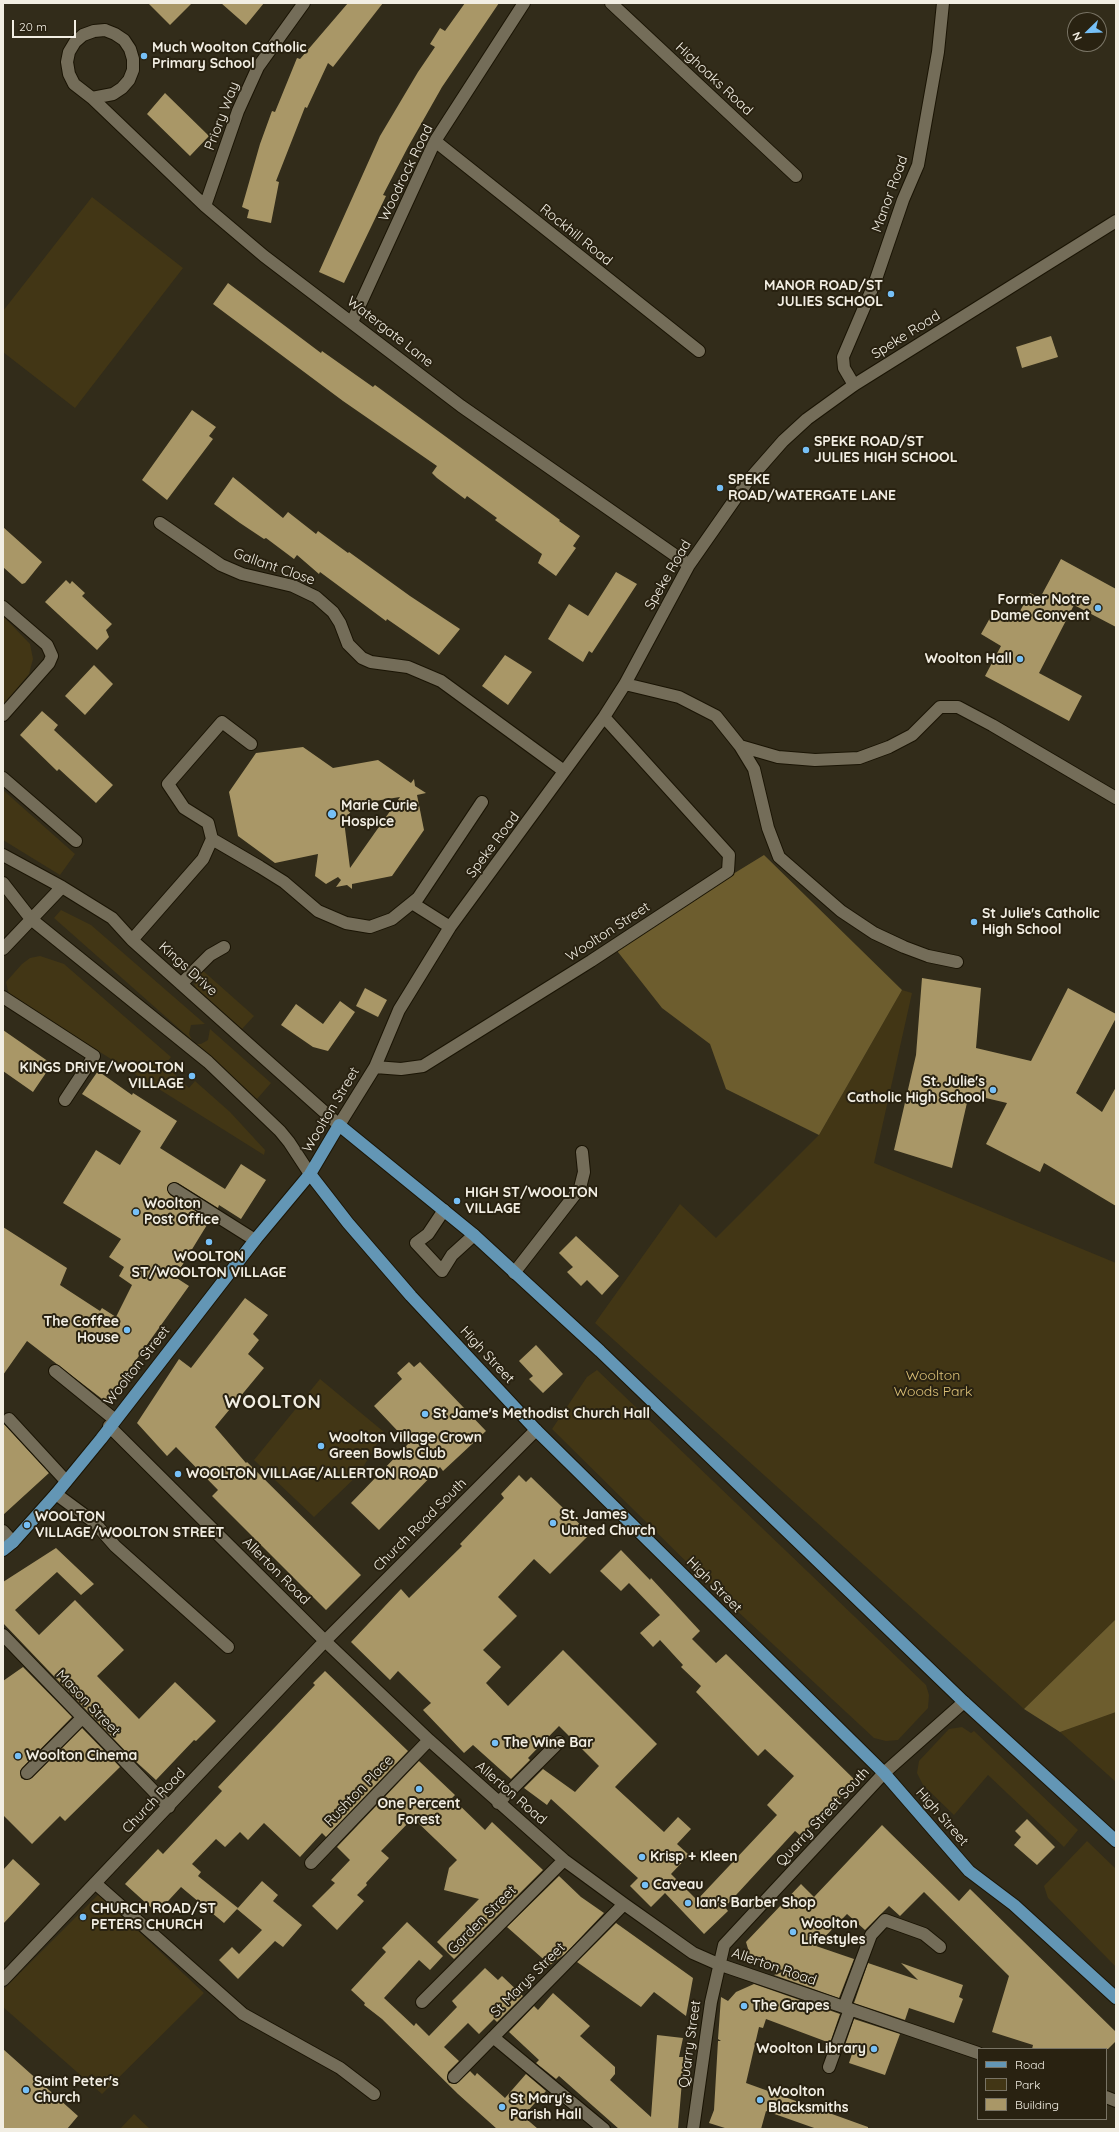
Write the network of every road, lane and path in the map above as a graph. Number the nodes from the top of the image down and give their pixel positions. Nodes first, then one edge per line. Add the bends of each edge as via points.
1 (304, 3) edge
2 (524, 3) edge
3 (611, 3) edge
4 (943, 3) edge
5 (92, 98) junction
6 (435, 141) junction
7 (796, 176) dead end
8 (205, 206) junction
9 (1116, 221) edge
10 (352, 322) junction
11 (699, 351) dead end
12 (854, 385) junction
13 (160, 523) dead end
14 (689, 565) junction
15 (3, 607) edge
16 (625, 684) junction
17 (3, 715) edge
18 (604, 717) junction
19 (251, 744) dead end
20 (740, 746) junction
21 (564, 771) junction
22 (3, 778) edge
23 (1116, 798) edge
24 (482, 802) dead end
25 (212, 839) junction
26 (76, 841) dead end
27 (3, 855) edge
28 (3, 882) edge
29 (62, 887) junction
30 (412, 903) junction
31 (31, 919) junction
32 (450, 927) junction
33 (132, 940) junction
34 (224, 947) dead end
35 (3, 949) edge
36 (957, 962) dead end
37 (181, 984) junction
38 (3, 997) edge
39 (375, 1067) junction
40 (65, 1100) dead end
41 (339, 1125) junction
42 (582, 1152) dead end
43 (310, 1174) junction
44 (174, 1188) dead end
45 (444, 1210) junction
46 (474, 1235) junction
47 (255, 1240) junction
48 (514, 1273) junction
49 (55, 1371) dead end
50 (9, 1419) dead end
51 (112, 1422) junction
52 (536, 1430) junction
53 (66, 1482) junction
54 (56, 1494) junction
55 (3, 1532) edge
56 (13, 1542) junction
57 (3, 1550) edge
58 (3, 1635) edge
59 (325, 1640) junction
60 (228, 1646) dead end
61 (964, 1702) junction
62 (82, 1718) junction
63 (429, 1740) junction
64 (559, 1742) dead end
65 (27, 1773) dead end
66 (884, 1773) junction
67 (498, 1803) junction
68 (169, 1807) junction
69 (1116, 1841) edge
70 (564, 1860) junction
71 (311, 1863) dead end
72 (95, 1883) junction
73 (624, 1904) junction
74 (940, 1947) dead end
75 (718, 1964) junction
76 (3, 1980) edge
77 (1116, 1998) edge
78 (422, 2002) dead end
79 (847, 2008) junction
80 (494, 2036) junction
81 (977, 2053) edge
82 (829, 2067) dead end
83 (454, 2077) dead end
84 (374, 2094) dead end
85 (604, 2129) edge
86 (693, 2129) edge

1 - 8 street, Priory Way via 258,67 238,111
2 - 6 street, Woodrock Road
3 - 7 street, Highoaks Road
4 - 12 street, Manor Road via 938,52 918,165 903,200 875,282 843,357 844,368
5 - 5 street via 71,79 67,62 74,42 83,35 105,30 124,40 130,49 133,70 122,88 113,94
5 - 8 street, Watergate Lane
6 - 10 street, Woodrock Road
6 - 11 street, Rockhill Road
8 - 10 street, Watergate Lane via 264,256
9 - 12 street, Speke Road
10 - 14 street, Watergate Lane via 461,406
12 - 14 street, Speke Road via 807,419 784,441 747,482
13 - 21 street, Gallant Close via 221,565 242,574 293,586 316,597 333,612 348,644 362,658 371,662 408,667 441,681
14 - 16 street, Speke Road
15 - 17 street via 47,645 52,656 49,663
16 - 18 street, Speke Road
16 - 20 street via 678,697 716,716
18 - 21 street, Speke Road
18 - 39 street, Woolton Street via 729,855 728,871 591,961 423,1066 401,1069
19 - 25 street via 222,722 168,784 184,808 208,823
20 - 23 street via 778,757 815,760 859,758 912,735 940,707 958,707
20 - 36 street via 754,769 768,828 779,857 841,911 874,933 928,956
21 - 32 street, Speke Road
22 - 26 street
24 - 30 street via 418,898
25 - 30 street via 260,866 318,910 346,923 370,927 392,920
25 - 33 street via 203,859
27 - 29 street, Kings Drive
28 - 31 street
29 - 31 street
29 - 33 street, Kings Drive via 112,918
30 - 32 street
31 - 35 street
31 - 43 street via 208,1062 280,1131
32 - 39 street, Speke Road via 399,1010
33 - 37 street, Kings Drive
34 - 37 street via 210,955
37 - 41 street, Kings Drive
38 - 40 street via 94,1056
39 - 41 street, Woolton Street
41 - 43 main road, Woolton Street
41 - 45 main road
42 - 48 street via 584,1172 580,1188
43 - 47 main road, Woolton Street
43 - 52 main road, High Street via 411,1296
44 - 47 street
45 - 46 main road
45 - 46 street via 428,1234 416,1243 442,1271 452,1255
46 - 48 main road
47 - 51 main road, Woolton Street
48 - 61 main road via 600,1351
49 - 51 street, Allerton Road
50 - 53 street
51 - 53 main road, Woolton Street
51 - 59 street, Allerton Road
52 - 59 street, Church Road South
52 - 66 main road, High Street
53 - 54 main road, Woolton Street
54 - 56 main road, Woolton Street
54 - 60 street via 94,1522 115,1546
55 - 56 street
56 - 57 main road, Woolton Street
58 - 62 street, Mason Street
59 - 63 street, Allerton Road
59 - 68 street, Church Road
61 - 66 street, Quarry Street South
61 - 69 main road
62 - 65 street
62 - 68 street, Mason Street
63 - 67 street, Allerton Road
63 - 71 street, Rushton Place
64 - 67 street
66 - 75 street, Quarry Street South via 724,1945
66 - 77 main road, High Street via 969,1871 1014,1905
67 - 70 street, Allerton Road
68 - 72 street, Church Road
70 - 73 street, Allerton Road
70 - 78 street, Garden Street
72 - 76 street, Church Road
72 - 84 street via 243,2014 340,2068
73 - 75 street, Allerton Road via 693,1953
73 - 80 street, St Marys Street
74 - 79 street via 924,1934 885,1920 871,1936
75 - 79 street, Allerton Road
75 - 86 street, Quarry Street
79 - 81 street, Allerton Road
79 - 82 street
80 - 83 street, St Marys Street
80 - 85 street

